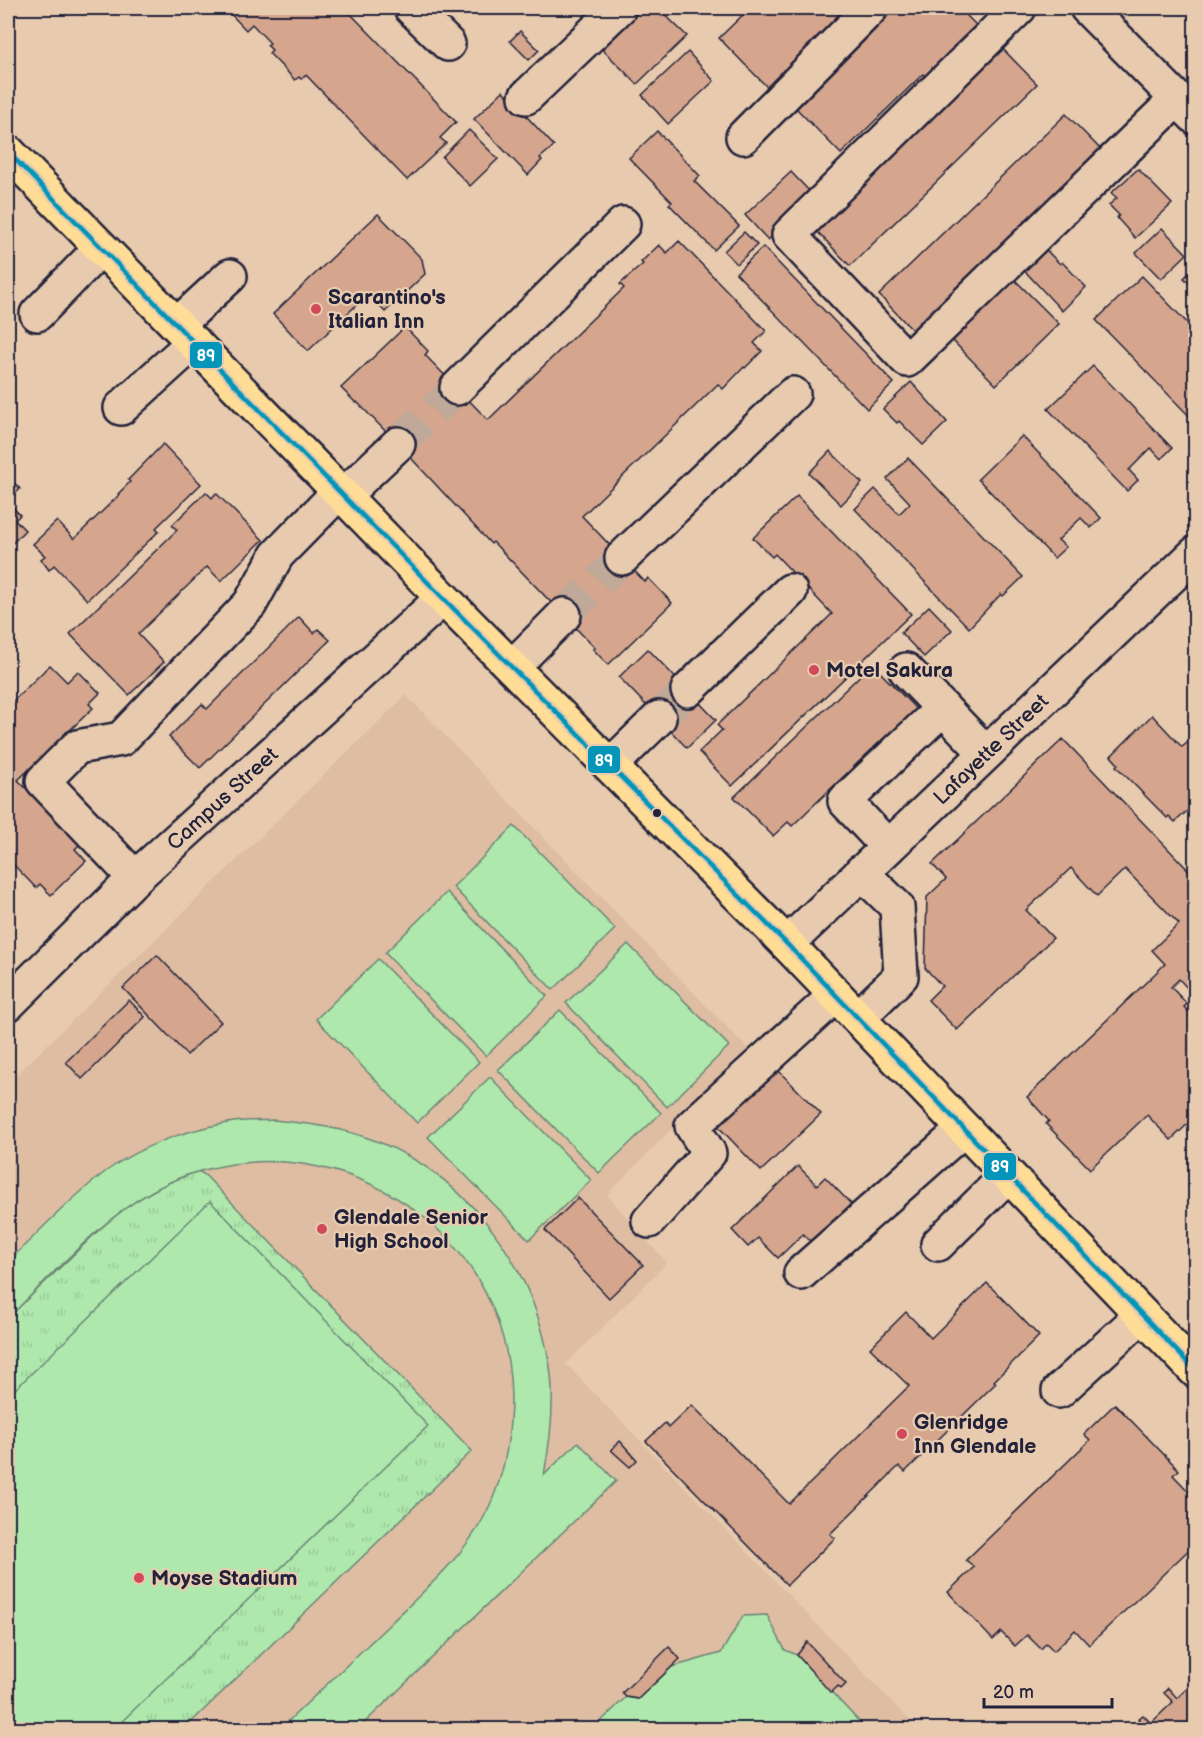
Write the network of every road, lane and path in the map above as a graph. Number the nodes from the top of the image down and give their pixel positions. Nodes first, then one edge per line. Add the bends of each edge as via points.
1 (411, 8) edge
2 (620, 8) edge
3 (871, 8) edge
4 (1019, 8) edge
5 (1087, 8) edge
6 (448, 44) dead end
7 (526, 97) dead end
8 (1186, 109) edge
9 (743, 137) dead end
10 (8, 152) edge
11 (623, 224) dead end
12 (101, 248) junction
13 (230, 276) dead end
14 (37, 314) dead end
15 (185, 333) junction
16 (457, 388) tunnel mouth
17 (793, 394) dead end
18 (121, 408) dead end
19 (398, 444) tunnel mouth
20 (342, 493) junction
21 (1196, 553) edge
22 (622, 558) tunnel mouth
23 (790, 591) dead end
24 (443, 598) junction
25 (564, 615) tunnel mouth
26 (512, 667) junction
27 (906, 670) dead end
28 (688, 690) tunnel mouth
29 (943, 708) junction
30 (658, 718) tunnel mouth
31 (986, 753) junction
32 (611, 765) junction
33 (888, 847) junction
34 (861, 872) junction
35 (135, 878) junction
36 (786, 944) junction
37 (8, 1004) edge
38 (847, 1006) junction
39 (964, 1129) junction
40 (1008, 1175) junction
41 (649, 1221) dead end
42 (938, 1244) dead end
43 (801, 1272) dead end
44 (1142, 1315) junction
45 (1196, 1371) edge
46 (1059, 1392) dead end

1 - 6 street
2 - 7 street
3 - 9 street
4 - 8 street via 789,235 907,360
5 - 8 street
10 - 12 main road
11 - 16 street
12 - 14 street
12 - 15 main road
13 - 15 street
15 - 18 street
15 - 20 main road
17 - 22 street
19 - 20 street
20 - 24 main road
20 - 35 street via 277,555 250,604 121,739 77,747 43,781
21 - 31 street, Lafayette Street
23 - 28 street
24 - 26 main road
24 - 35 street, Campus Street
25 - 26 street
26 - 32 main road
27 - 29 street
29 - 31 street
29 - 33 street via 845,801
30 - 32 street
31 - 33 street, Lafayette Street
32 - 36 main road
33 - 34 street, Lafayette Street
34 - 36 street, Lafayette Street
34 - 38 street via 897,907 901,976
35 - 37 street, Campus Street
36 - 38 main road
38 - 39 main road
38 - 41 street via 692,1126 709,1153
39 - 40 main road
39 - 43 street
40 - 42 street
40 - 44 main road
44 - 45 main road
44 - 46 street

